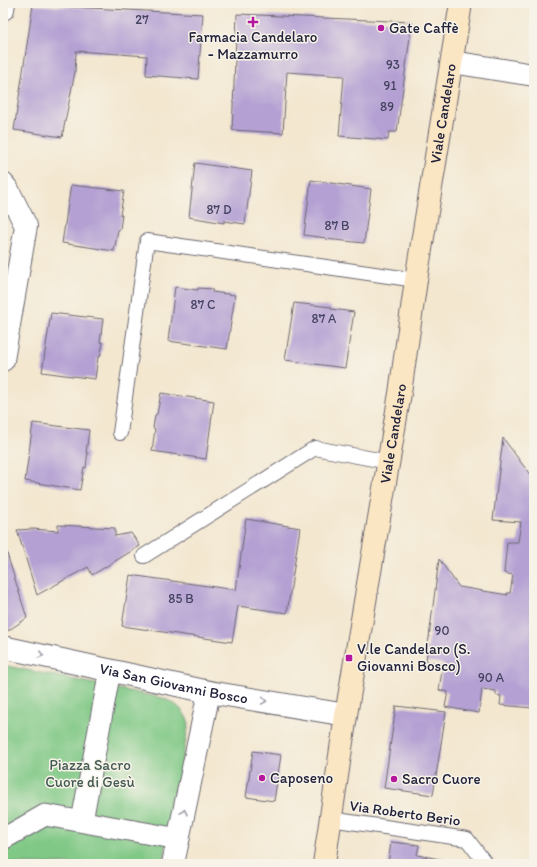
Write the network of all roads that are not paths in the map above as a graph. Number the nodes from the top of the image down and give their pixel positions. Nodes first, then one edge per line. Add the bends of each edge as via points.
1 (4, 3) edge
2 (461, 3) edge
3 (3, 9) edge
4 (452, 62) junction
5 (534, 75) edge
6 (3, 184) edge
7 (416, 280) junction
8 (3, 360) edge
9 (120, 433) dead end
10 (389, 462) junction
11 (144, 556) dead end
12 (3, 650) edge
13 (110, 670) junction
14 (210, 692) junction
15 (346, 715) junction
16 (330, 819) junction
17 (82, 821) junction
18 (3, 839) edge
19 (179, 839) junction
20 (173, 864) edge
21 (324, 864) edge
22 (486, 864) edge

1 - 3 street
2 - 4 main road, Viale Candelaro
4 - 5 street
4 - 7 main road, Viale Candelaro
6 - 8 street via 26,226
7 - 9 lane via 147,241
7 - 10 main road, Viale Candelaro
10 - 11 lane via 315,448
10 - 15 main road, Viale Candelaro
12 -> 13 street, Via San Giovanni Bosco via 7,648
13 - 14 street, Via San Giovanni Bosco
13 - 17 street
14 -> 15 street, Via San Giovanni Bosco
19 -> 14 street
15 - 16 main road, Viale Candelaro
16 - 21 main road, Viale Candelaro
16 - 22 lane, Via Roberto Berio via 467,839
17 - 18 street via 45,815
17 - 19 street
19 - 20 street

